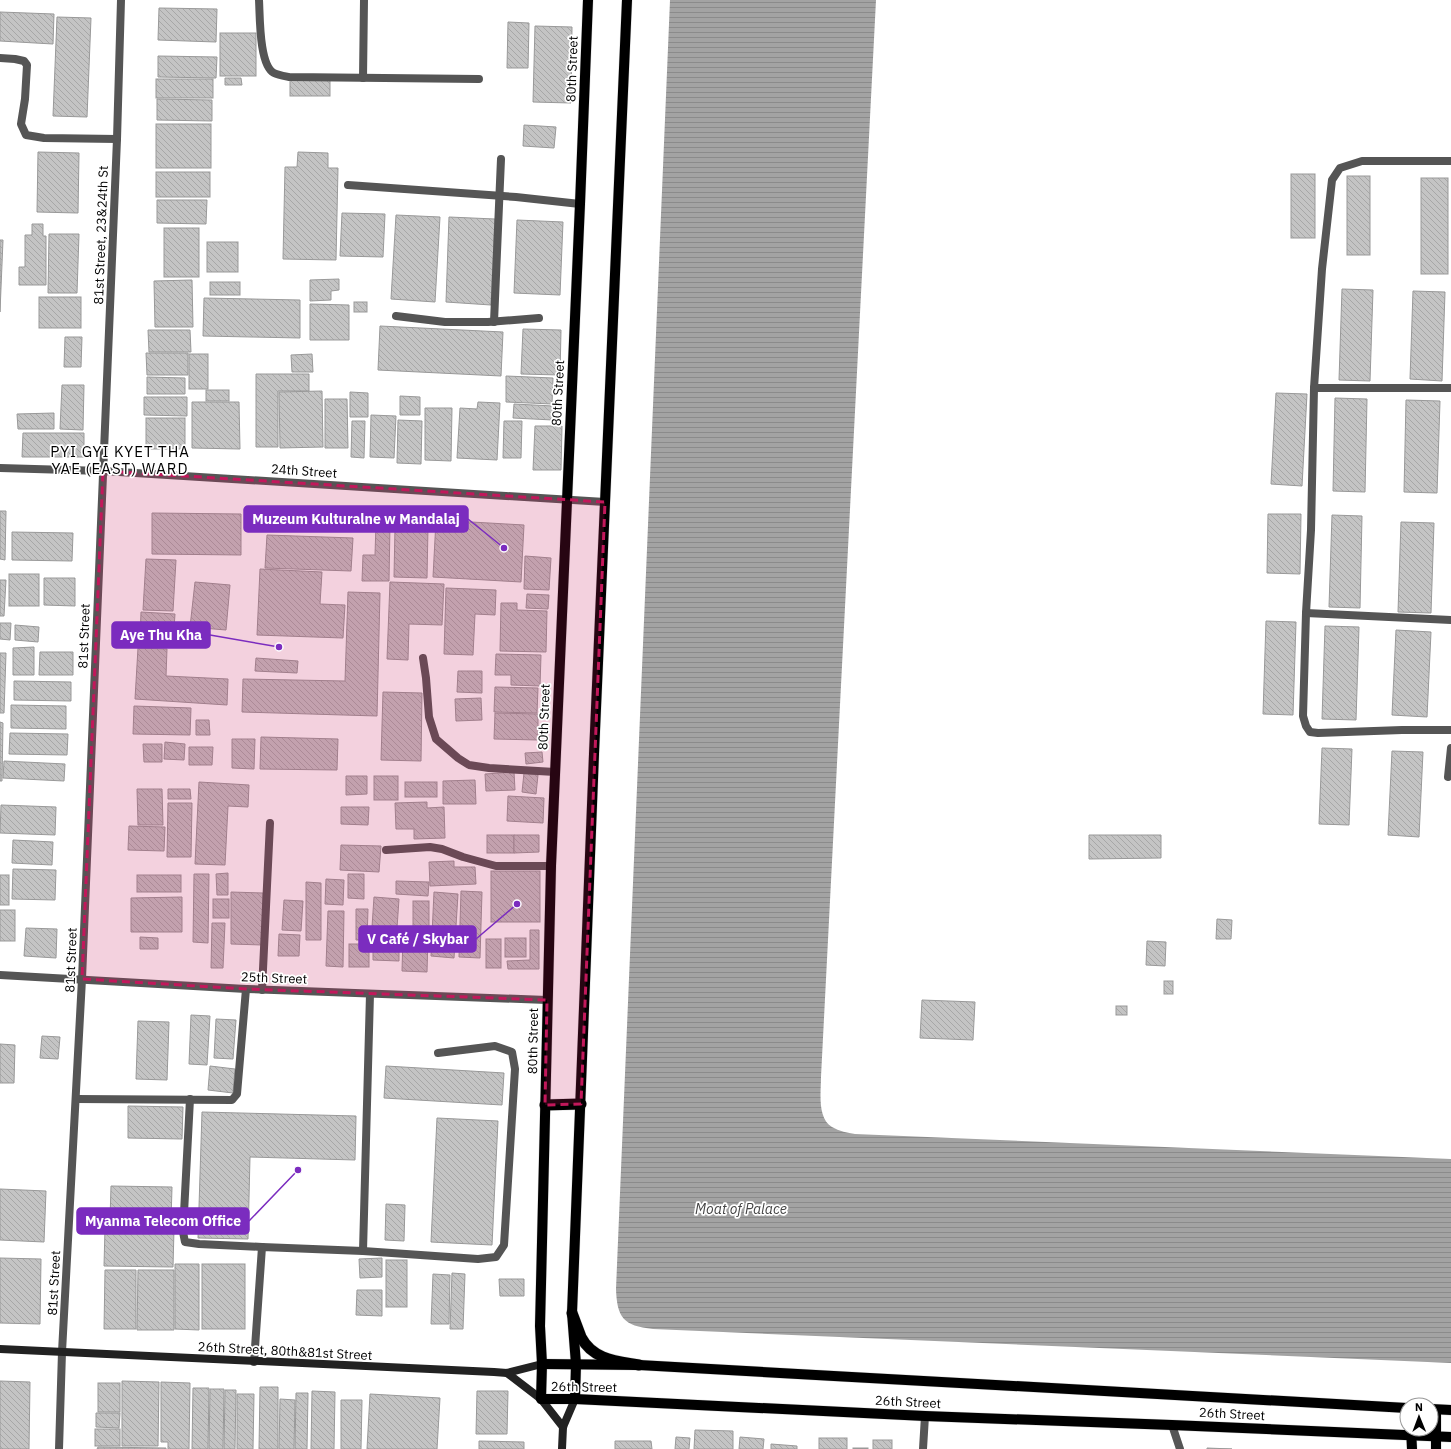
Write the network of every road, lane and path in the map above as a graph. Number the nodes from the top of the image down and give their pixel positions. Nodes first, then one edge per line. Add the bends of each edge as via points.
1 (121, 0) edge
2 (259, 0) edge
3 (364, 0) edge
4 (588, 0) edge
5 (627, 0) edge
6 (0, 58) edge
7 (363, 78) junction
8 (480, 80) dead end
9 (117, 139) junction
10 (501, 159) dead end
11 (1451, 161) edge
12 (348, 185) dead end
13 (499, 196) junction
14 (580, 204) junction
15 (396, 316) dead end
16 (539, 318) dead end
17 (494, 322) junction
18 (1314, 388) junction
19 (1451, 388) edge
20 (0, 468) edge
21 (102, 471) junction
22 (566, 500) junction
23 (605, 502) junction
24 (1306, 613) junction
25 (1451, 620) edge
26 (423, 658) dead end
27 (1451, 730) edge
28 (1451, 748) edge
29 (555, 772) junction
30 (1448, 777) dead end
31 (270, 823) dead end
32 (386, 850) dead end
33 (551, 866) junction
34 (0, 975) edge
35 (82, 979) junction
36 (246, 989) junction
37 (262, 990) junction
38 (370, 994) junction
39 (547, 1000) junction
40 (438, 1053) dead end
41 (76, 1099) junction
42 (190, 1099) junction
43 (581, 1104) junction
44 (545, 1105) junction
45 (262, 1247) junction
46 (363, 1251) junction
47 (572, 1313) junction
48 (0, 1349) edge
49 (62, 1352) junction
50 (254, 1362) junction
51 (542, 1364) junction
52 (576, 1364) junction
53 (639, 1365) junction
54 (507, 1372) junction
55 (541, 1399) junction
56 (575, 1399) junction
57 (1399, 1408) edge
58 (1439, 1409) edge
59 (1451, 1410) edge
60 (926, 1416) junction
61 (1172, 1425) junction
62 (563, 1427) junction
63 (1399, 1432) edge
64 (1439, 1436) edge
65 (1412, 1437) edge
66 (1437, 1437) edge
67 (1451, 1437) edge
68 (59, 1449) edge
69 (562, 1449) edge
70 (923, 1449) edge
71 (1180, 1449) edge
72 (1412, 1449) edge
73 (1436, 1449) edge

1 - 9 street, 81st Street, 23&24th St
2 - 7 street via 262,46 266,65 273,73 289,77
3 - 7 street
4 - 14 main road, 80th Street
5 - 23 main road
6 - 9 street via 24,61 26,65 21,124 26,135 44,138
7 - 8 street
9 - 21 street, 81st Street, 23&24th St
10 - 13 street
11 - 18 street via 1362,161 1340,168 1332,180 1322,269
12 - 13 street
13 - 14 street
13 - 17 street
14 - 22 main road, 80th Street
15 - 17 street via 445,322
16 - 17 street
18 - 19 street
18 - 24 street via 1311,530
20 - 21 street, 24th Street
21 - 22 street, 24th Street
21 - 35 street, 81st Street
22 - 23 street, 24th Street
22 - 29 main road, 80th Street
23 - 43 main road
24 - 25 street
24 - 27 street via 1303,716 1310,732
26 - 29 street via 429,717 436,739 458,758 469,765 482,767
28 - 30 street
29 - 33 main road, 80th Street
31 - 37 street
32 - 33 street via 430,847 496,866
33 - 39 main road, 80th Street
34 - 35 street, 25th Street
35 - 36 street, 25th Street
35 - 41 street, 81st Street
36 - 37 street, 25th Street
36 - 42 street via 238,1094 232,1100 225,1101
37 - 38 street, 25th Street
38 - 39 street, 25th Street
38 - 46 street
39 - 44 main road, 80th Street
40 - 46 street via 494,1046 512,1052 514,1069 504,1245 496,1257 478,1259
41 - 42 street
41 - 49 street, 81st Street
42 - 45 street via 183,1232 185,1242
43 - 44 highway
43 - 47 main road
44 - 51 main road, 80th Street via 540,1326
45 - 46 street
45 - 50 street
47 - 52 main road
47 - 53 highway via 582,1338 597,1354 611,1360
48 - 49 main road
49 - 50 main road, 26th Street, 80th&81st Street
49 - 68 street, 81st Street
50 - 54 main road, 26th Street, 80th&81st Street
51 - 52 main road, 26th Street
51 - 54 main road, 26th Street
51 - 55 main road, 80th Street
52 - 53 main road, 26th Street
52 - 56 main road
53 - 57 main road, 26th Street
54 - 55 main road, 26th Street
55 - 56 main road, 26th Street
55 - 62 main road
56 - 60 main road, 26th Street
56 - 62 main road
58 - 59 main road
60 - 61 main road, 26th Street
60 - 70 street
61 - 63 main road, 26th Street
61 - 71 street
62 - 69 main road
64 - 67 main road, 26th Street
65 - 72 main road
66 - 73 main road

